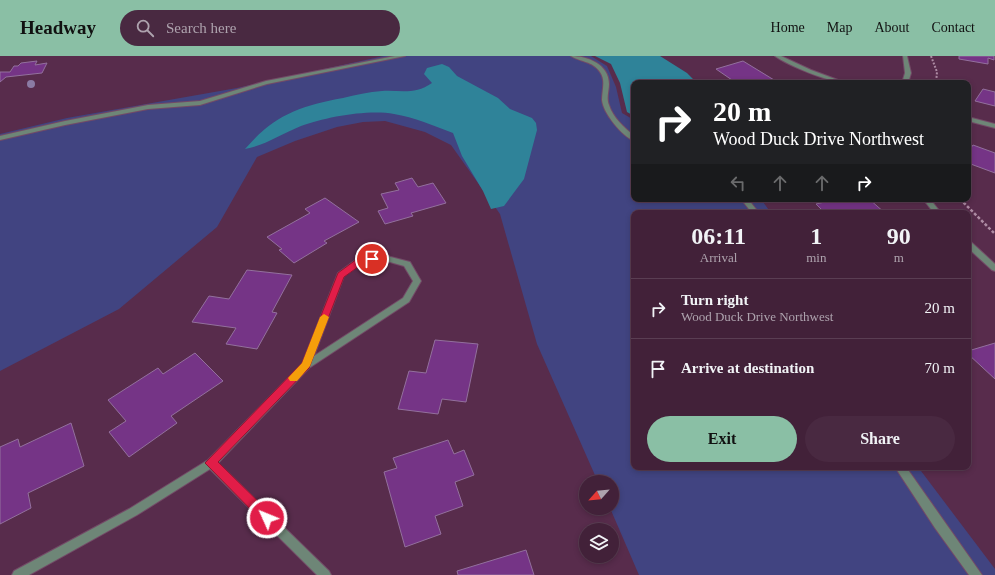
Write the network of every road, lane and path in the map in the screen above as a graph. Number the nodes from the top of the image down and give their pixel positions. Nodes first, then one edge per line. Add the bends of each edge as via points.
1 (403, 56) edge
2 (573, 56) edge
3 (777, 56) edge
4 (905, 56) edge
5 (932, 56) edge
6 (834, 80) edge
7 (906, 80) edge
8 (936, 80) edge
9 (971, 119) edge
10 (995, 126) edge
11 (631, 135) edge
12 (0, 138) edge
13 (747, 202) edge
14 (929, 202) edge
15 (963, 202) edge
16 (753, 210) edge
17 (935, 210) edge
18 (971, 210) edge
19 (971, 210) edge
20 (995, 234) edge
21 (971, 247) edge
22 (995, 268) edge
23 (306, 366) junction
24 (211, 463) junction
25 (902, 470) edge
26 (18, 575) edge
27 (325, 575) edge
28 (976, 575) edge

1 - 12 street via 266,83 200,103 148,107
2 - 11 street via 597,64 606,80 606,104 616,121
3 - 6 street via 809,72
4 - 7 street via 908,73
5 - 8 path via 937,72
9 - 10 street
13 - 16 street
14 - 17 street
15 - 18 path
19 - 20 path
21 - 22 street
23 - 23 street via 341,275 360,261 383,257 407,264 417,281 406,300
23 - 24 street
24 - 26 street via 133,512
24 - 27 street
25 - 28 street

